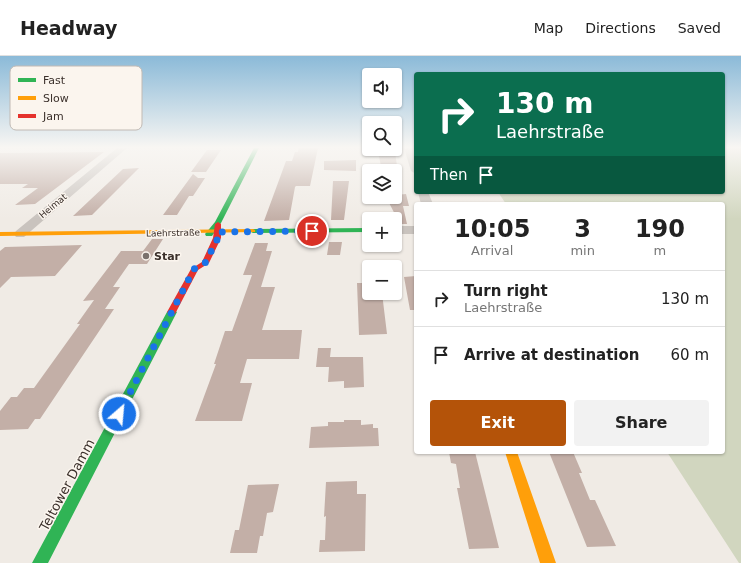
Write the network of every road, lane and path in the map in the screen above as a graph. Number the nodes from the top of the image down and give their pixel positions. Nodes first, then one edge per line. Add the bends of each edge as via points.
1 (95, 172) edge
2 (245, 172) edge
3 (215, 229) junction
4 (362, 230) edge
5 (402, 230) edge
6 (414, 230) edge
7 (0, 234) edge
8 (20, 234) junction
9 (202, 242) dead end
10 (195, 256) dead end
11 (194, 269) junction
12 (512, 454) edge
13 (40, 563) edge
14 (548, 563) edge

1 - 8 street, Heimat
2 - 3 main road, Teltower Damm
3 - 4 main road, Laehrstraße
3 - 8 main road, Laehrstraße
3 - 9 main road, Teltower Damm
3 - 11 main road, Teltower Damm via 218,238 205,263
5 - 6 street
7 - 8 main road, Laehrstraße
10 - 11 main road, Teltower Damm via 191,263
11 - 13 main road, Teltower Damm
12 - 14 main road

